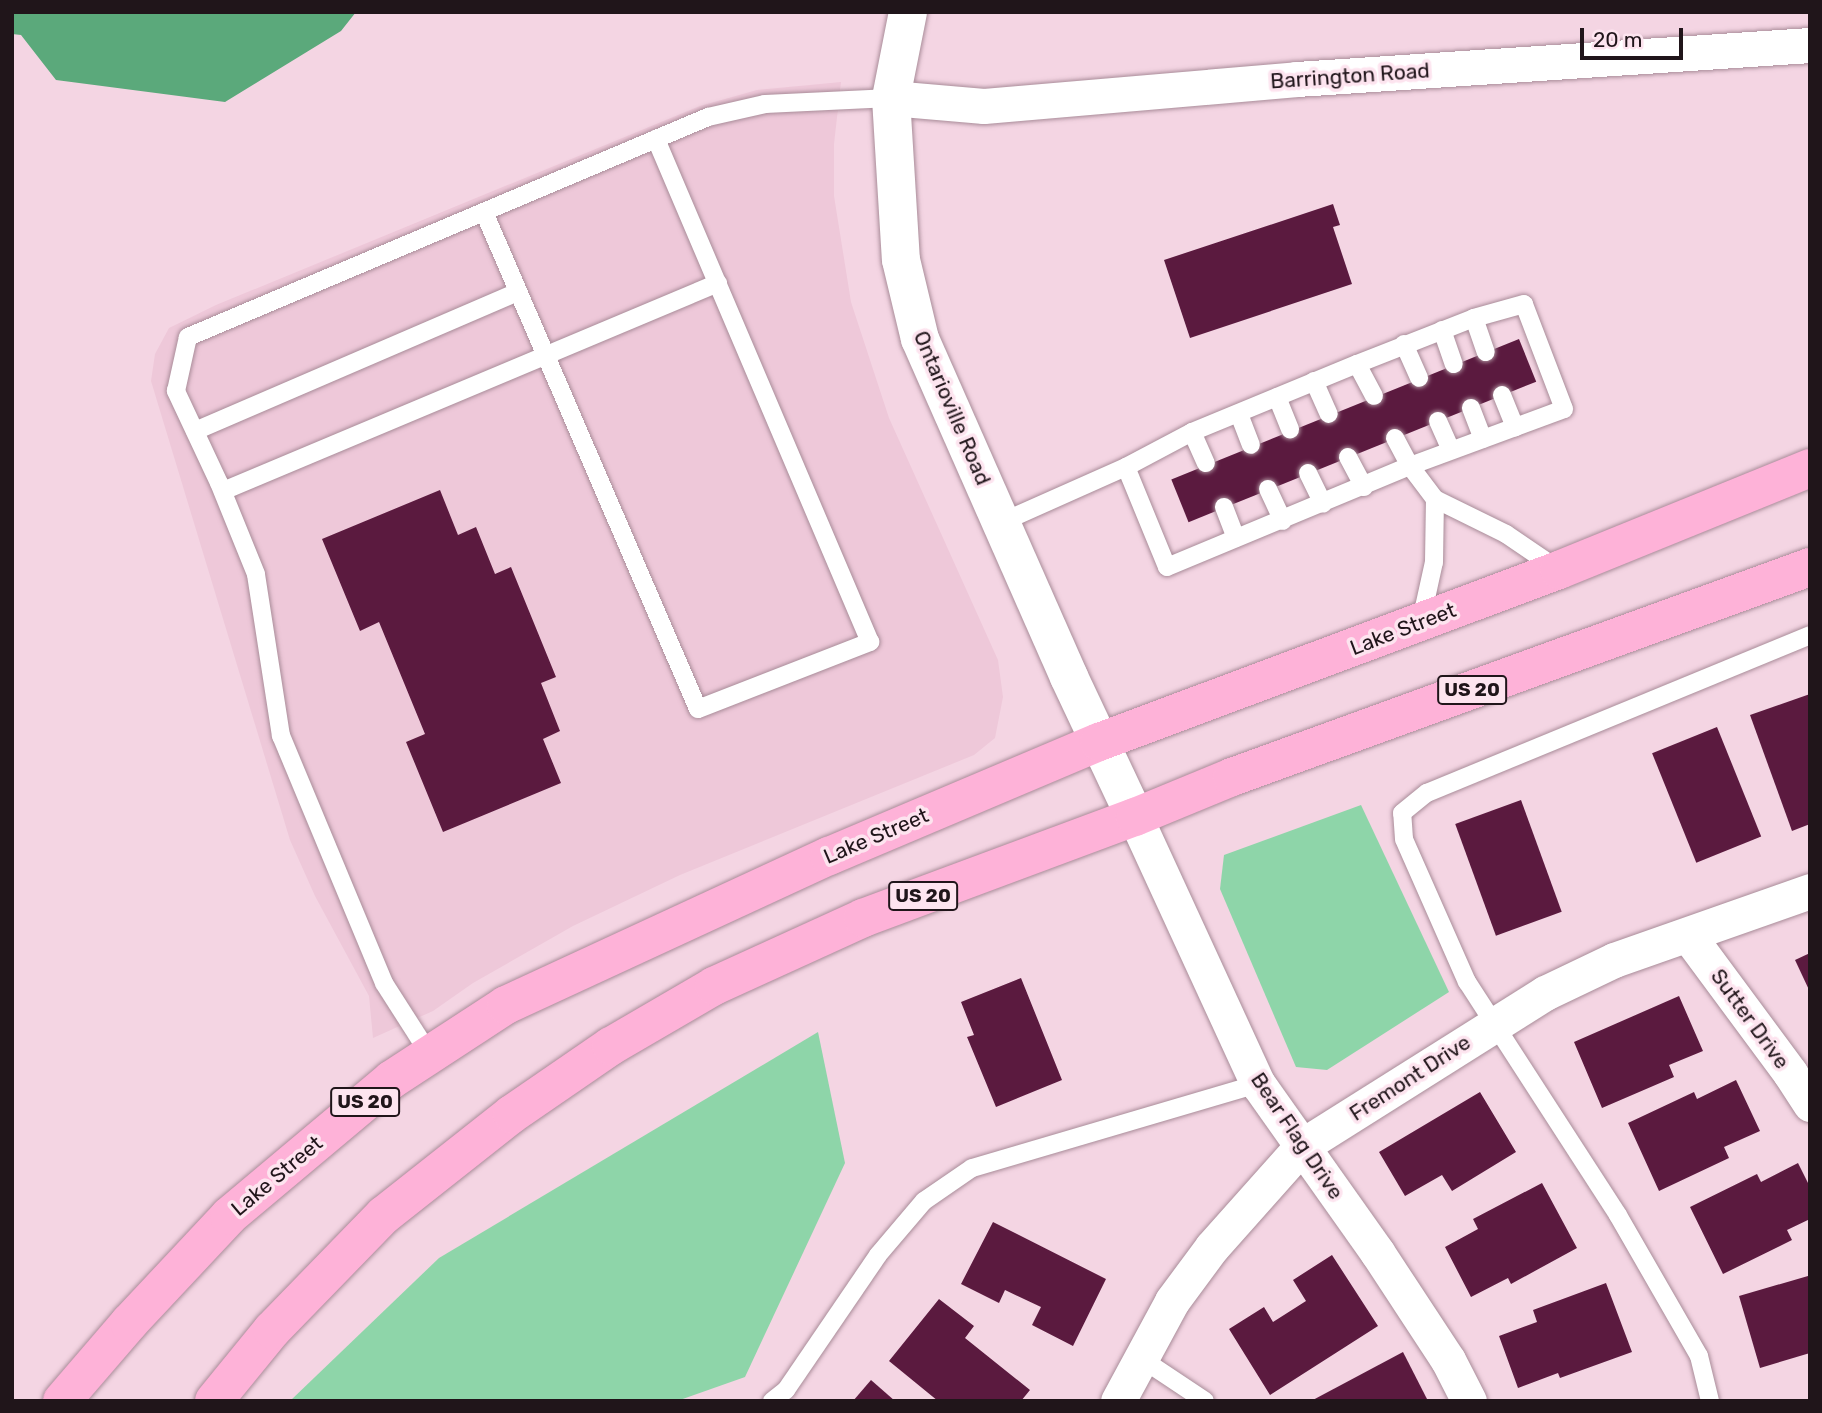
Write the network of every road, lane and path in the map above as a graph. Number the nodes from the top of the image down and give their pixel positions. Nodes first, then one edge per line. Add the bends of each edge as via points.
1 (908, 12) edge
2 (1810, 45) edge
3 (891, 98) junction
4 (656, 139) junction
5 (484, 212) junction
6 (718, 283) junction
7 (518, 292) junction
8 (1474, 318) junction
9 (1442, 330) junction
10 (1404, 344) junction
11 (1486, 352) dead end
12 (546, 356) junction
13 (1357, 364) junction
14 (1454, 364) dead end
15 (1419, 378) dead end
16 (1314, 381) junction
17 (1502, 395) dead end
18 (1374, 396) dead end
19 (1277, 397) junction
20 (1471, 408) dead end
21 (1238, 414) junction
22 (1329, 414) dead end
23 (1438, 421) dead end
24 (1516, 427) junction
25 (1290, 430) dead end
26 (195, 431) junction
27 (1192, 432) junction
28 (1395, 438) dead end
29 (1483, 439) junction
30 (1251, 445) dead end
31 (1451, 450) junction
32 (1348, 457) dead end
33 (1206, 463) dead end
34 (1409, 466) junction
35 (1126, 467) junction
36 (1810, 468) edge
37 (1308, 473) dead end
38 (1364, 487) junction
39 (1268, 489) dead end
40 (223, 491) junction
41 (1435, 499) junction
42 (1323, 504) junction
43 (1224, 507) dead end
44 (1283, 521) junction
45 (1000, 523) junction
46 (1236, 538) junction
47 (1810, 567) edge
48 (1559, 570) junction
49 (1421, 621) junction
50 (1810, 635) edge
51 (1099, 742) junction
52 (1135, 817) junction
53 (1810, 891) edge
54 (1688, 935) junction
55 (1492, 1025) junction
56 (430, 1055) junction
57 (1258, 1084) junction
58 (1810, 1104) edge
59 (1302, 1146) junction
60 (1139, 1357) junction
61 (62, 1401) edge
62 (214, 1401) edge
63 (772, 1401) edge
64 (1118, 1401) edge
65 (1205, 1401) edge
66 (1469, 1401) edge
67 (1710, 1401) edge

1 - 3 street, Ontarioville Road
2 - 3 street, Barrington Road via 1297,79 984,106
3 - 4 lane via 765,104 708,117
3 - 45 street, Ontarioville Road via 901,260 920,339
4 - 5 lane
4 - 6 lane
5 - 7 lane
5 - 26 lane via 188,337 176,391
6 - 12 lane
6 - 12 lane via 870,642 698,709
7 - 12 lane
7 - 26 lane
8 - 9 lane
8 - 11 lane
8 - 24 lane via 1524,304 1564,409
9 - 10 lane
9 - 14 lane
10 - 13 lane
10 - 15 lane
12 - 40 lane
13 - 16 lane
13 - 18 lane
16 - 19 lane
16 - 22 lane
17 - 24 lane
19 - 21 lane
19 - 25 lane
20 - 29 lane
21 - 27 lane
21 - 30 lane
23 - 31 lane
24 - 29 lane
26 - 40 lane
27 - 33 lane
27 - 35 lane
28 - 34 lane
29 - 31 lane
31 - 34 lane
32 - 38 lane
34 - 38 lane
34 - 41 lane
35 - 45 lane
35 - 46 lane via 1167,567
36 - 48 highway, Lake Street / US 20
37 - 42 lane
38 - 42 lane
39 - 44 lane
40 - 56 lane via 256,574 281,736 384,983
41 - 48 lane via 1506,534
41 - 49 lane via 1434,562
42 - 44 lane
43 - 46 lane
44 - 46 lane
45 - 51 street, Ontarioville Road
47 - 52 highway, US 20 via 1232,776
48 - 49 highway, Lake Street / US 20
49 - 51 highway, Lake Street / US 20
50 - 55 lane via 1427,793 1402,813 1404,839 1467,982
51 - 52 street, Bear Flag Drive
51 - 56 highway, Lake Street / US 20 via 829,856 506,1005
52 - 57 street, Bear Flag Drive
52 - 62 highway, US 20 via 863,918 714,986 611,1046 512,1114 384,1215 272,1330
53 - 54 street, Fremont Drive
54 - 55 street, Fremont Drive via 1614,960
54 - 58 street, Sutter Drive
55 - 59 street, Fremont Drive
55 - 67 lane via 1618,1215 1699,1356
56 - 61 highway, Lake Street / US 20 via 391,1080 229,1216
57 - 59 street, Bear Flag Drive
57 - 63 lane via 972,1168 924,1201 886,1246 786,1390
59 - 60 street, Fremont Drive via 1212,1247
59 - 66 street, Bear Flag Drive via 1448,1360
60 - 64 street, Fremont Drive
60 - 65 lane

